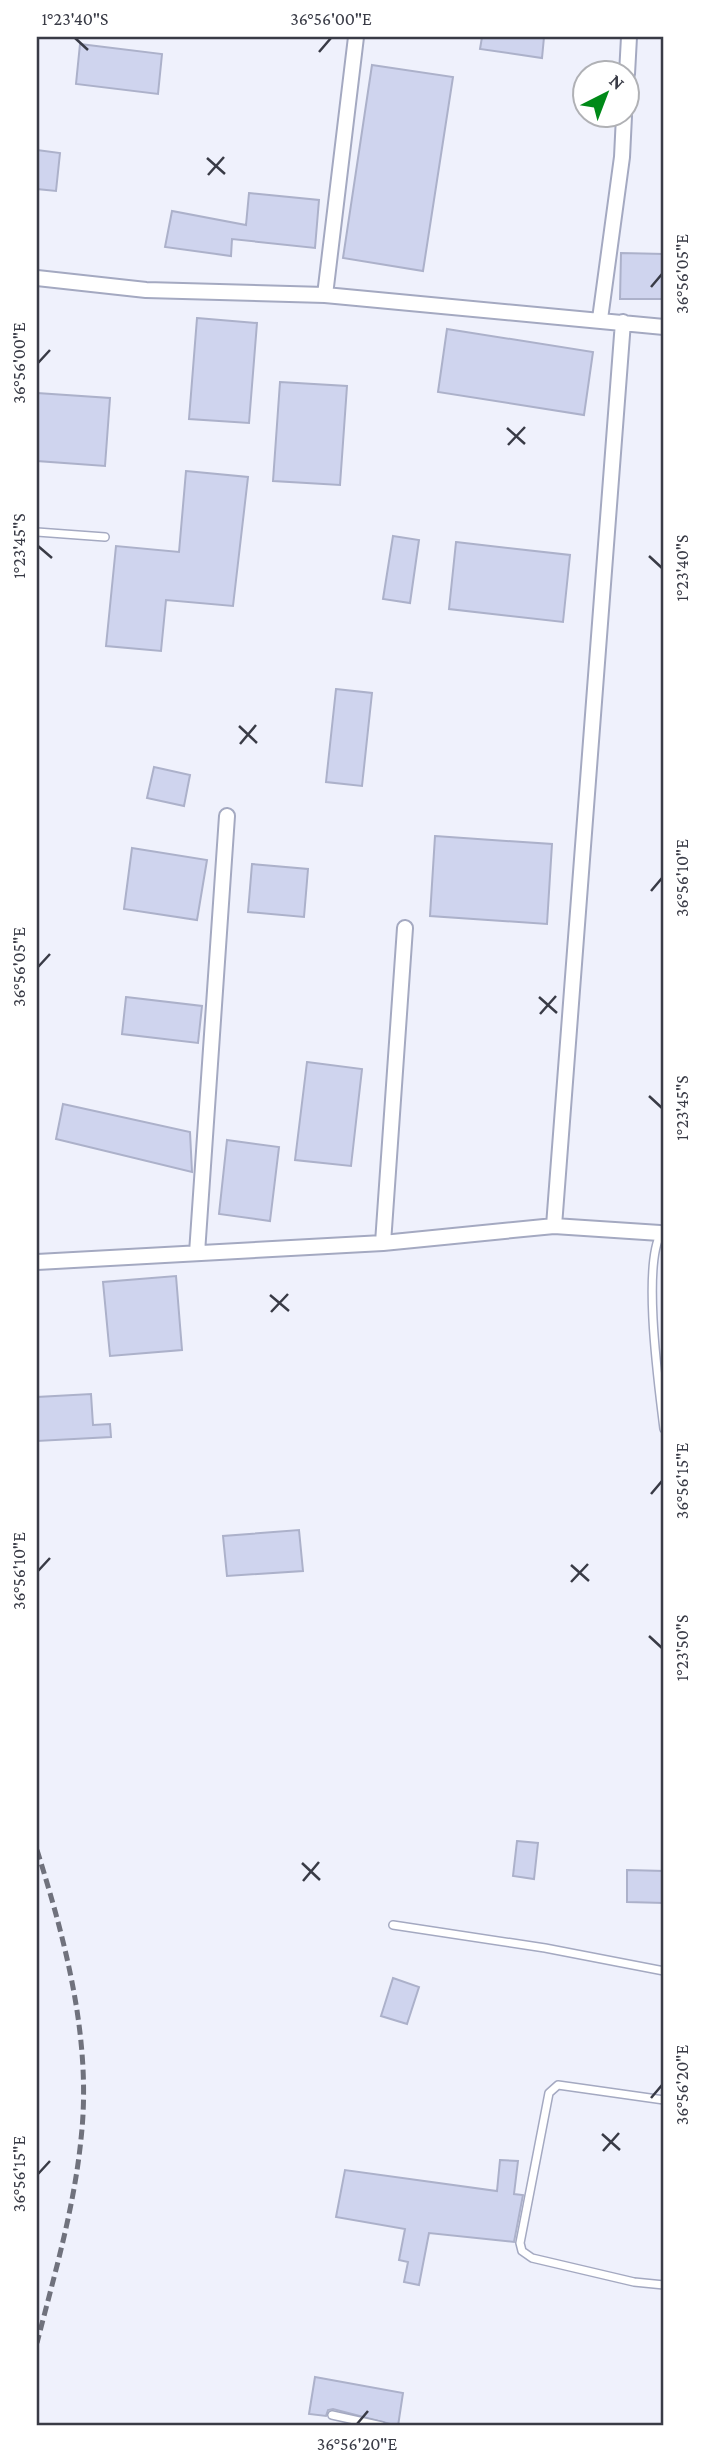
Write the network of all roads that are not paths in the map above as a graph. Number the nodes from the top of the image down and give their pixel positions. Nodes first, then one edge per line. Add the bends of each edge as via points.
1 (356, 37) edge
2 (629, 37) edge
3 (627, 60) edge
4 (623, 130) edge
5 (37, 278) edge
6 (325, 295) junction
7 (600, 319) junction
8 (623, 322) junction
9 (664, 327) edge
10 (37, 532) edge
11 (105, 537) dead end
12 (227, 816) dead end
13 (405, 928) dead end
14 (554, 1226) junction
15 (662, 1233) edge
16 (383, 1243) junction
17 (197, 1253) junction
18 (37, 1262) edge
19 (664, 1429) edge
20 (393, 1925) dead end
21 (664, 1972) edge
22 (664, 2100) edge
23 (664, 2285) edge
24 (332, 2415) dead end
25 (382, 2426) edge

1 - 6 street
2 - 3 street
4 - 7 street
5 - 6 street via 146,290
6 - 7 street
7 - 8 street
8 - 9 street
8 - 14 street
10 - 11 lane
12 - 17 street
13 - 16 street
14 - 15 street
14 - 16 street
15 - 19 lane via 654,1274
16 - 17 street
17 - 18 street
20 - 21 lane
22 - 23 lane via 558,2085 550,2093 520,2243 532,2258
24 - 25 lane

